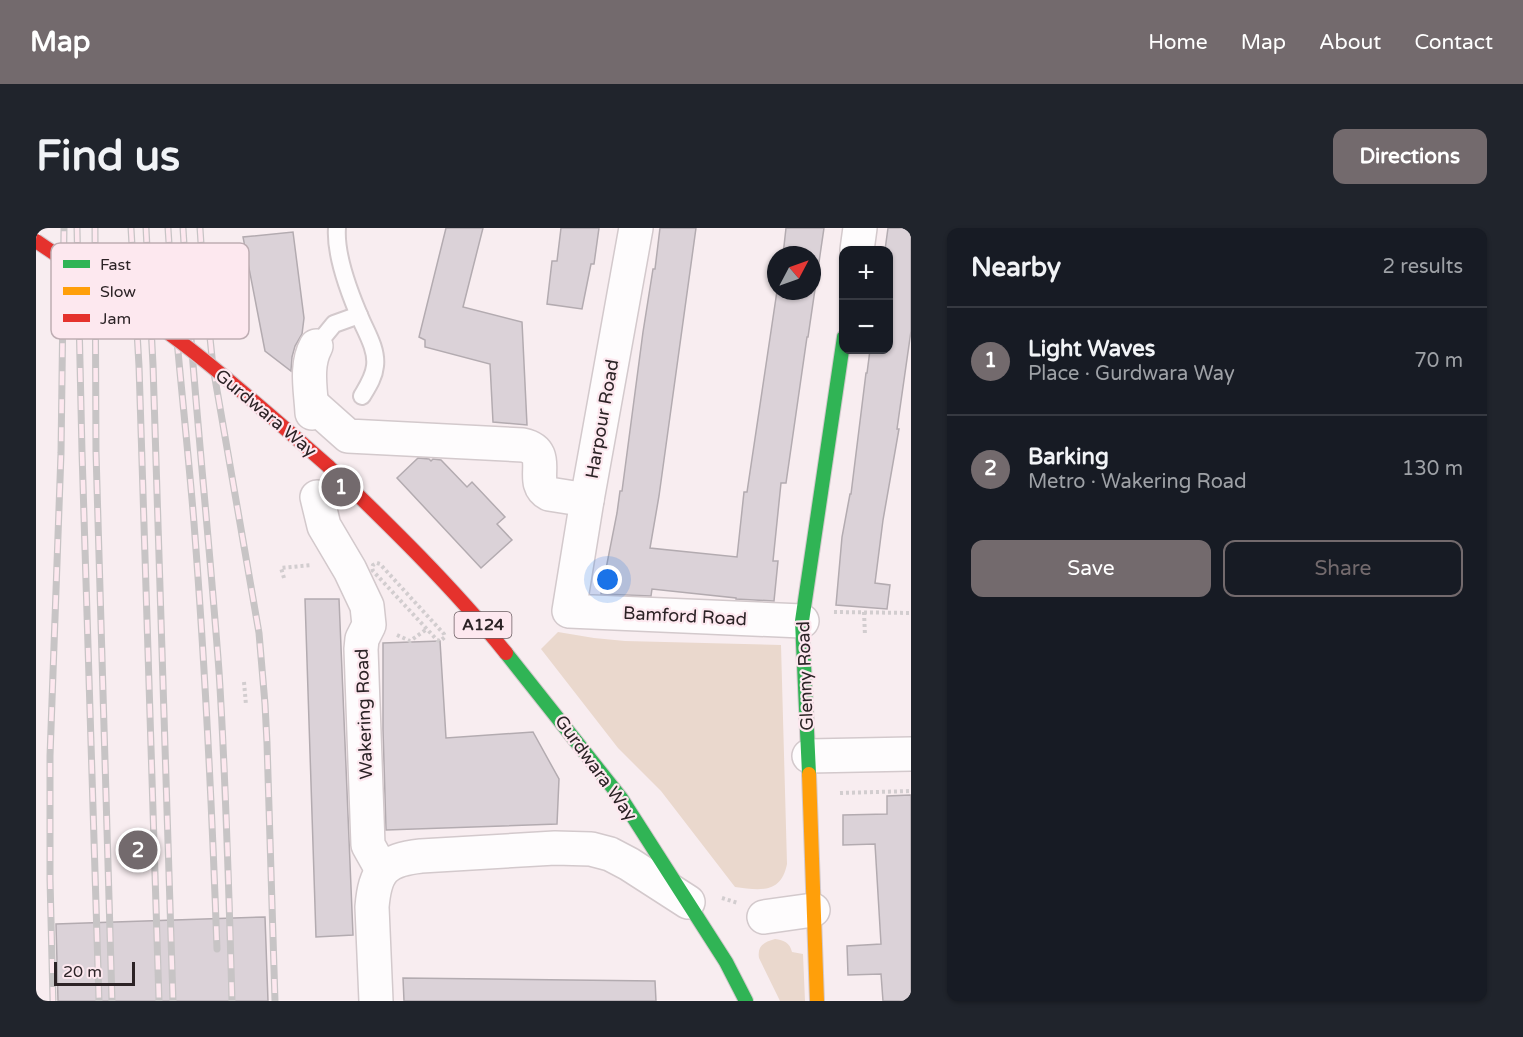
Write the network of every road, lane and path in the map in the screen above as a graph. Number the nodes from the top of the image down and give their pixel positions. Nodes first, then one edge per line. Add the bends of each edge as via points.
1 (338, 228) edge
2 (636, 228) edge
3 (860, 228) edge
4 (36, 241) edge
5 (857, 246) edge
6 (51, 251) edge
7 (359, 315) junction
8 (176, 339) edge
9 (316, 346) joint
10 (841, 354) edge
11 (362, 396) dead end
12 (317, 497) dead end
13 (587, 500) junction
14 (346, 562) junction
15 (284, 578) dead end
16 (569, 611) joint
17 (864, 612) junction
18 (911, 614) edge
19 (814, 616) junction
20 (430, 632) joint
21 (865, 636) dead end
22 (244, 682) dead end
23 (246, 705) dead end
24 (911, 754) edge
25 (809, 756) junction
26 (911, 790) edge
27 (810, 794) junction
28 (382, 870) junction
29 (688, 902) junction
30 (813, 910) junction
31 (764, 917) dead end
32 (376, 1001) edge
33 (746, 1001) edge
34 (817, 1001) edge

1 - 7 lane via 340,256
2 - 13 street, Harpour Road
3 - 5 street
4 - 6 main road, Gurdwara Way / A124, bridge
7 - 9 lane via 334,324
7 - 11 lane via 376,364
8 - 29 main road, Gurdwara Way / A124, bridge via 328,466 446,584 524,674 621,798
9 - 13 street via 310,364 312,409 348,436 531,447 539,458 540,484 545,492
10 - 19 main road, Glenny Road
12 - 14 street, Wakering Road via 324,526
13 - 16 street, Harpour Road
14 - 15 path via 281,568
14 - 28 street, Wakering Road via 368,615 361,649 368,846
16 - 19 street, Bamford Road
17 - 18 path
17 - 19 path
17 - 21 path
19 - 25 main road, Glenny Road
20 - 20 path via 437,640 445,637 380,564 373,565 373,571
22 - 23 path
24 - 25 street
25 - 27 main road, Glenny Road
26 - 27 path
27 - 30 main road, Glenny Road
28 - 29 street, Gurdwara Way via 400,858 591,849 610,854
28 - 32 street via 372,907
29 - 33 main road, Gurdwara Way / A124
30 - 31 street
30 - 34 main road, Glenny Road

